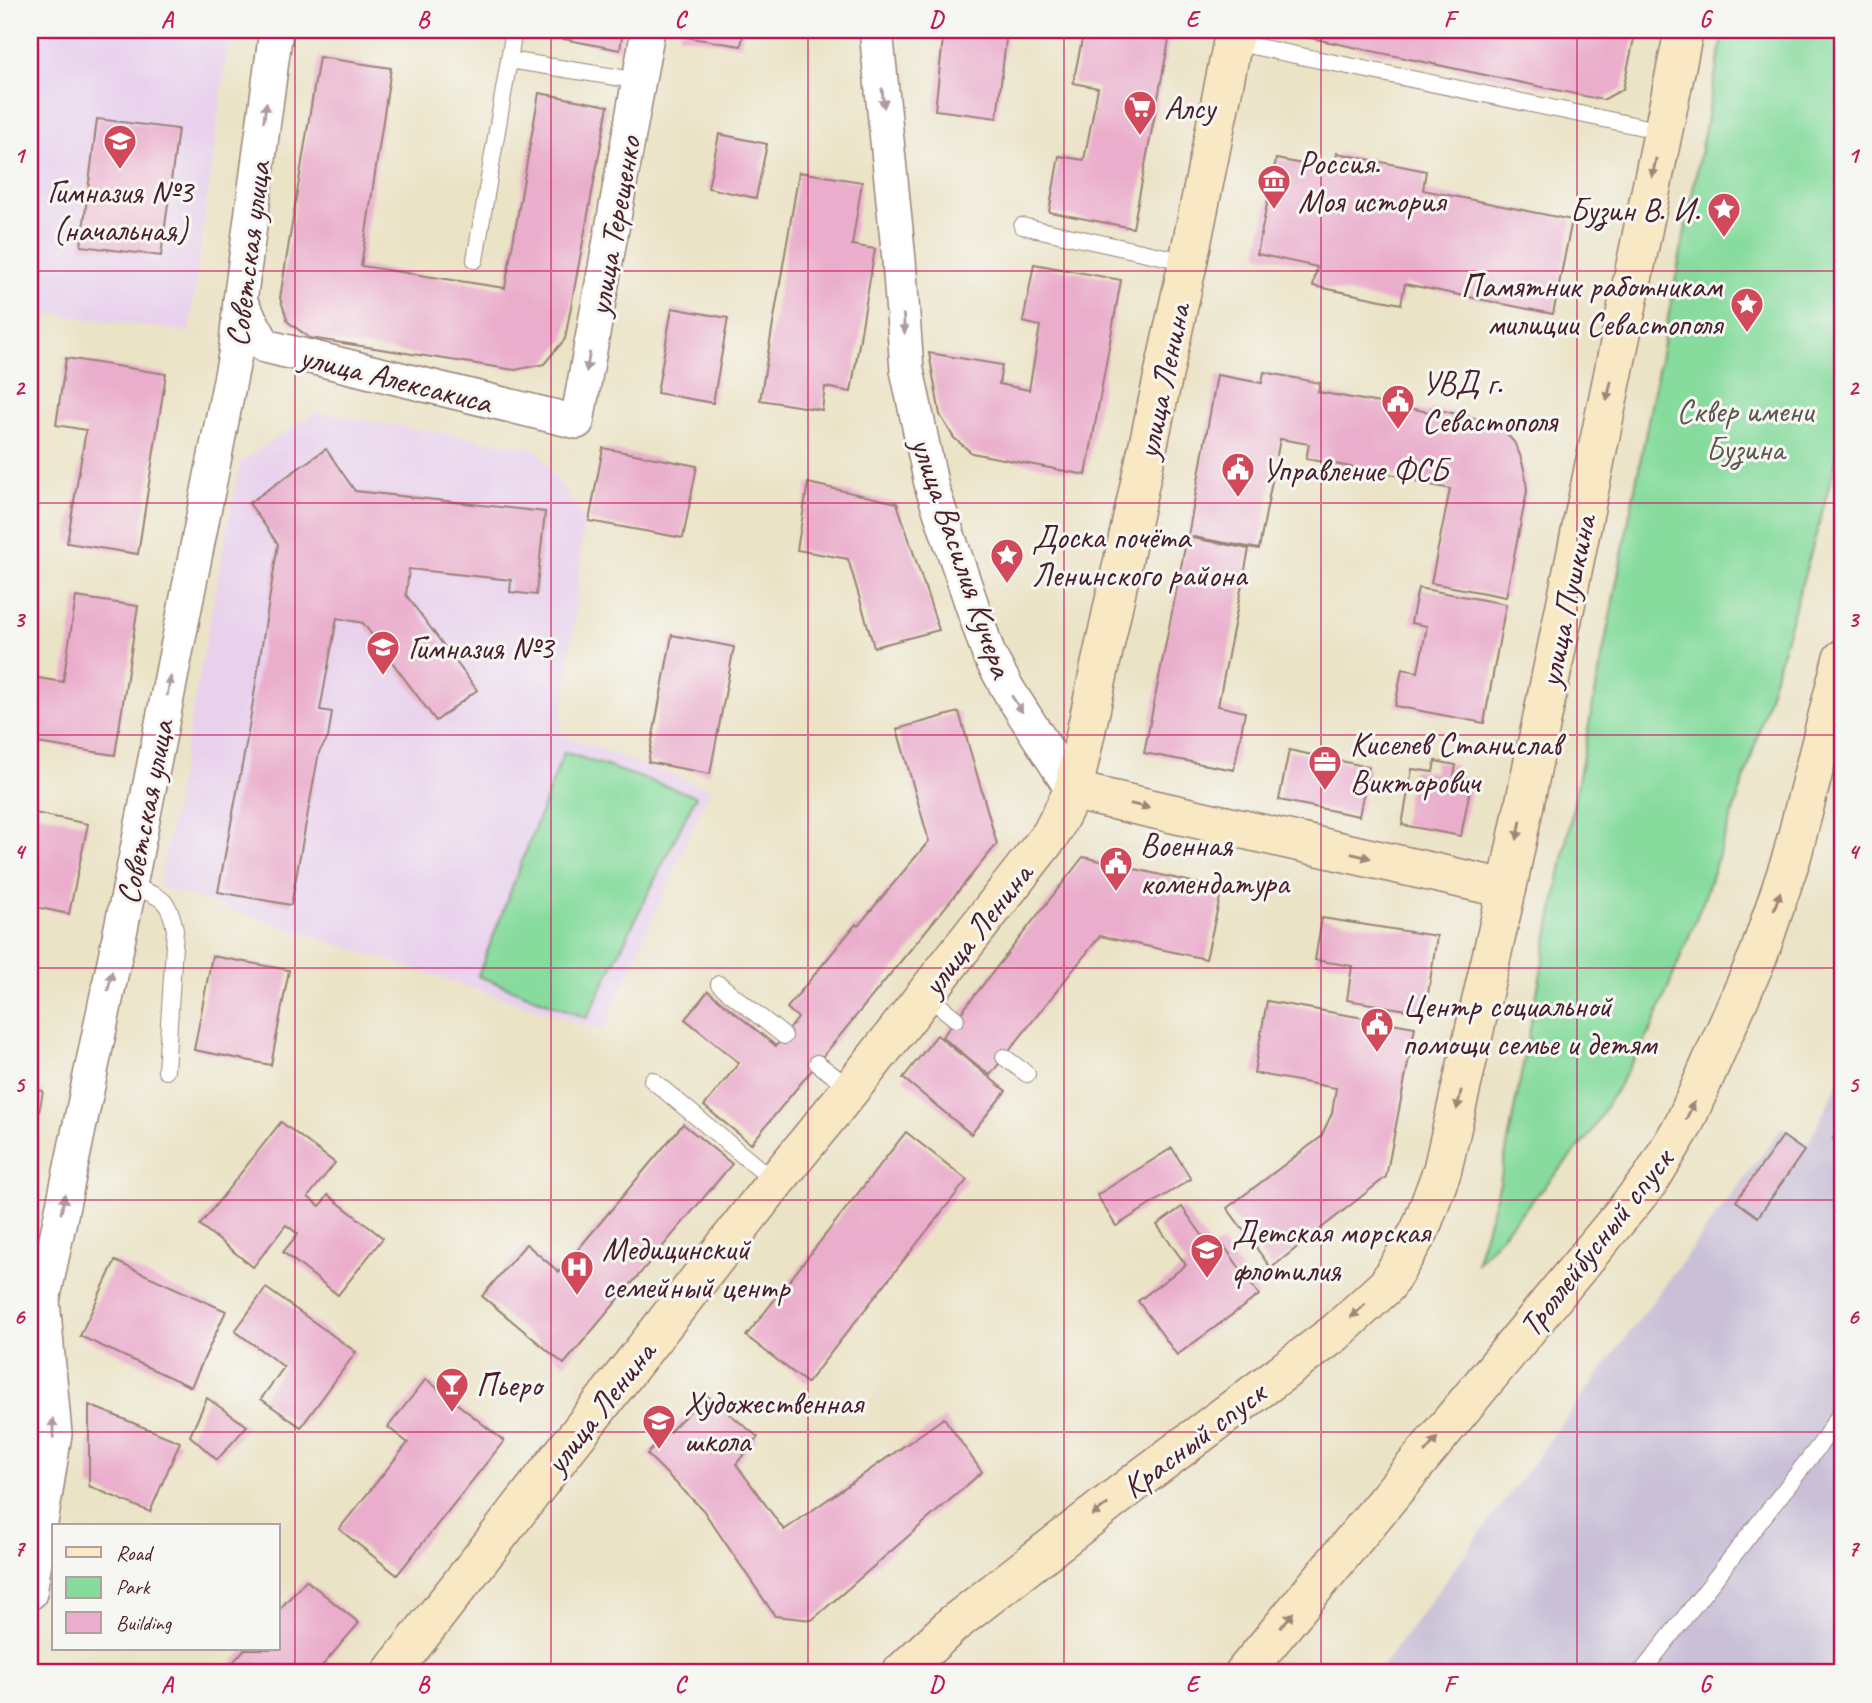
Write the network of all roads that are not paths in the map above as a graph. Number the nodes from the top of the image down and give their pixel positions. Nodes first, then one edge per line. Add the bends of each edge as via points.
1 (276, 30) edge
2 (514, 30) edge
3 (648, 30) edge
4 (876, 30) edge
5 (1684, 30) edge
6 (1234, 36) edge
7 (509, 60) junction
8 (640, 81) junction
9 (1662, 131) junction
10 (1022, 226) dead end
11 (475, 260) dead end
12 (1188, 262) junction
13 (240, 301) junction
14 (577, 422) joint
15 (1842, 659) edge
16 (1073, 791) junction
17 (130, 885) junction
18 (1507, 889) junction
19 (719, 984) dead end
20 (925, 994) junction
21 (956, 1019) dead end
22 (784, 1036) dead end
23 (1004, 1057) dead end
24 (817, 1063) dead end
25 (166, 1071) dead end
26 (1027, 1074) dead end
27 (859, 1079) junction
28 (652, 1080) dead end
29 (1442, 1171) joint
30 (775, 1182) junction
31 (1842, 1410) edge
32 (30, 1593) edge
33 (391, 1673) edge
34 (901, 1673) edge
35 (1244, 1673) edge
36 (1641, 1673) edge

13 -> 1 street, Советская улица
2 - 7 lane
3 - 8 street, улица Терещенко
4 -> 16 street, улица Василия Кучера via 907,370 932,488 989,655
5 - 9 main road, улица Пушкина
6 - 9 lane
6 - 12 main road, улица Ленина
7 - 8 lane
7 - 11 lane
8 -> 14 street, улица Терещенко
9 -> 18 main road, улица Пушкина
10 - 12 lane
12 - 16 main road, улица Ленина
13 - 14 street, улица Алексакиса via 265,346
17 -> 13 street, Советская улица via 235,355
35 -> 15 main road, Троллейбусный спуск via 1651,1179 1684,1124 1768,930 1792,856
16 -> 18 main road
16 - 20 main road, улица Ленина via 1051,834
17 - 25 lane via 161,898 172,910 175,930
32 -> 17 street, Советская улица via 55,1434 43,1301
18 -> 29 main road, улица Пушкина
19 - 22 lane
20 - 21 lane
20 - 27 main road, улица Ленина
23 - 26 lane
24 - 27 lane
27 - 30 main road, улица Ленина
28 - 30 lane
29 -> 34 main road, Красный спуск via 1420,1230 1387,1284 1361,1309 953,1624
30 - 33 main road, улица Ленина
31 - 36 lane via 1819,1446

